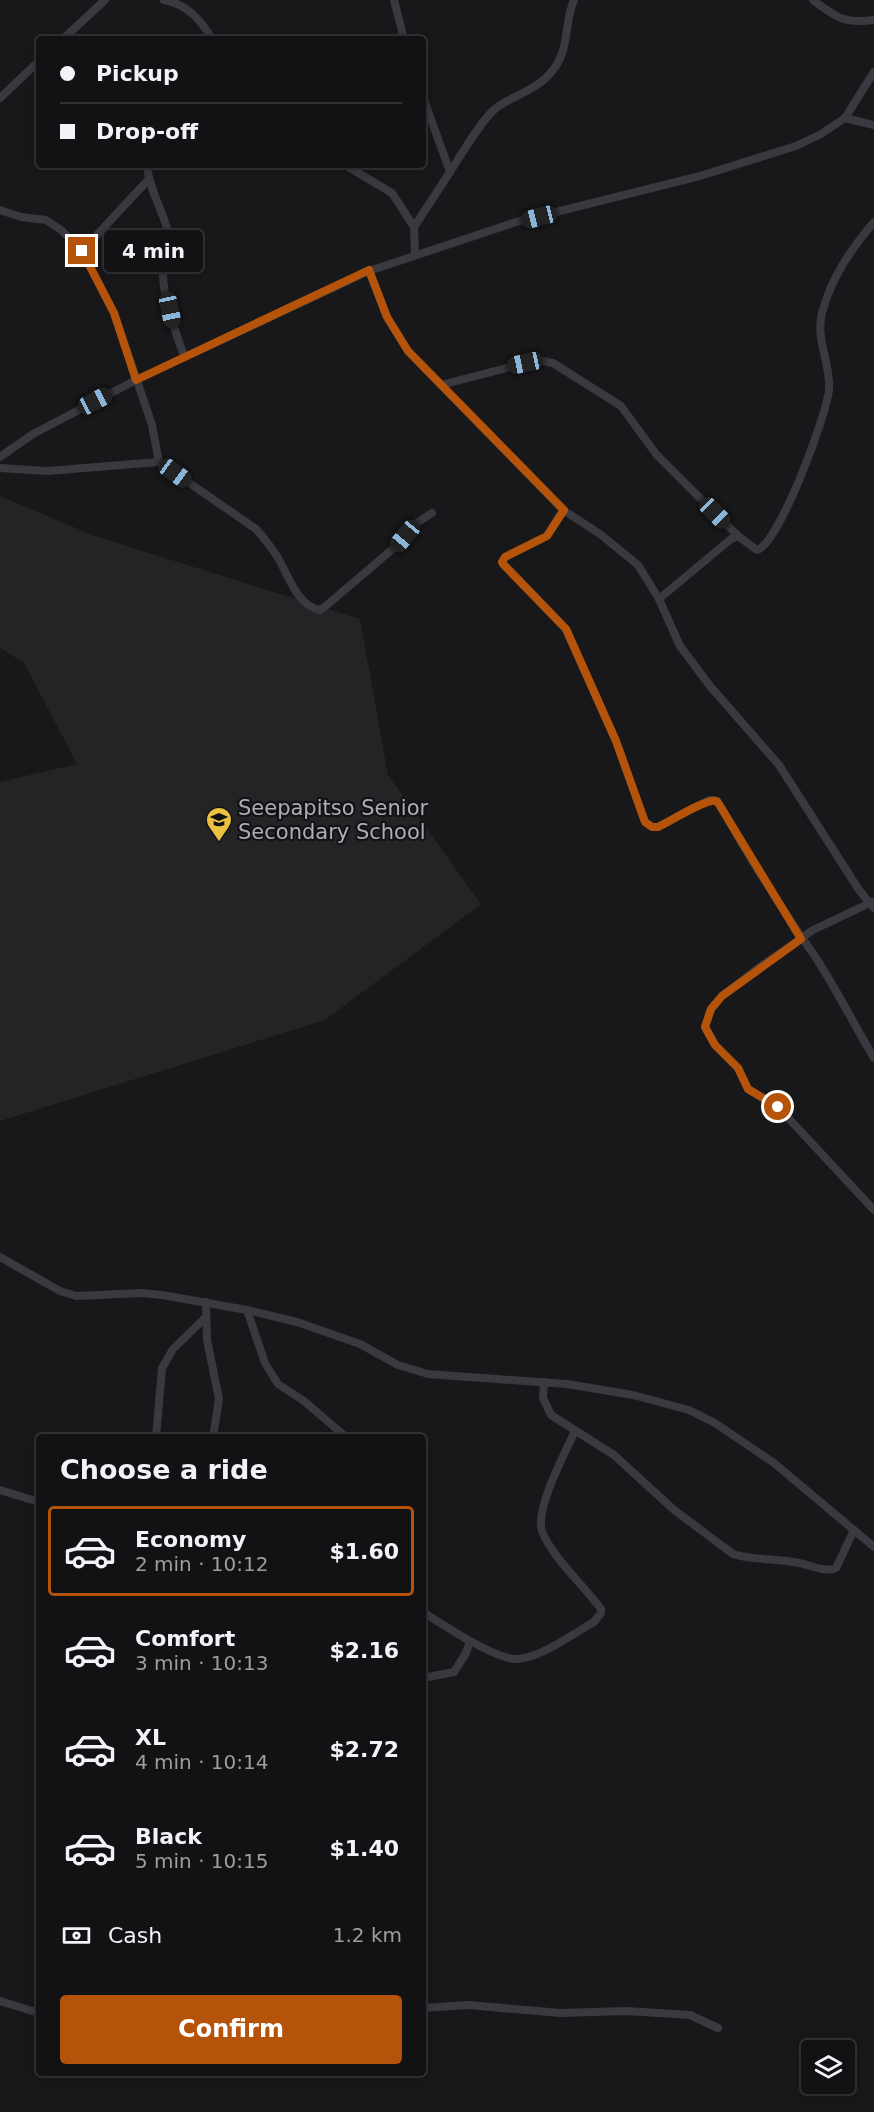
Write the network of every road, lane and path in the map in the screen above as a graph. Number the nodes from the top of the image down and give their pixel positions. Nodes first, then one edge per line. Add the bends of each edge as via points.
1 (105, 0) edge
2 (164, 0) edge
3 (394, 0) edge
4 (574, 0) edge
5 (813, 0) edge
6 (874, 20) edge
7 (66, 36) edge
8 (210, 36) edge
9 (403, 36) edge
10 (36, 65) edge
11 (874, 72) edge
12 (0, 98) edge
13 (426, 105) edge
14 (846, 118) junction
15 (874, 125) edge
16 (147, 168) edge
17 (350, 168) edge
18 (450, 172) junction
19 (148, 180) junction
20 (0, 210) edge
21 (874, 222) edge
22 (414, 227) junction
23 (82, 251) junction
24 (415, 255) junction
25 (369, 270) junction
26 (184, 356) junction
27 (136, 380) junction
28 (441, 385) junction
29 (0, 457) edge
30 (159, 462) junction
31 (0, 468) edge
32 (564, 510) junction
33 (432, 513) dead end
34 (738, 536) junction
35 (659, 599) junction
36 (873, 904) edge
37 (801, 939) junction
38 (874, 1058) edge
39 (874, 1210) edge
40 (0, 1257) edge
41 (206, 1302) junction
42 (247, 1310) junction
43 (205, 1318) junction
44 (544, 1382) junction
45 (575, 1431) junction
46 (156, 1434) edge
47 (213, 1434) edge
48 (342, 1434) edge
49 (3, 1492) edge
50 (36, 1501) edge
51 (854, 1530) junction
52 (874, 1547) edge
53 (426, 1614) edge
54 (470, 1641) junction
55 (426, 1678) edge
56 (0, 2001) edge
57 (426, 2008) edge
58 (36, 2012) edge
59 (718, 2028) dead end

1 - 7 street
2 - 8 street via 183,6
3 - 9 street
4 - 18 street via 567,42 555,68 540,84 495,109
5 - 6 street via 842,20
10 - 12 street
11 - 14 street
13 - 18 street
14 - 15 street
14 - 24 street via 795,146 750,161 516,222
16 - 19 street
17 - 22 street via 392,194
18 - 22 street
19 - 23 street
19 - 26 street via 170,246 163,274
20 - 23 street via 46,220
21 - 34 street via 855,244 830,286 821,316 829,392 807,460 782,518 768,544 758,550
22 - 24 street
23 - 27 street via 114,313
24 - 25 street
25 - 26 street
25 - 28 street via 396,333
26 - 27 street
27 - 29 street via 33,434
27 - 30 street via 152,425
28 - 32 street
28 - 34 street via 538,360 553,363 621,406 656,454
30 - 31 street via 46,471
30 - 33 street via 256,530 312,608 327,605
32 - 35 street via 638,566
32 - 37 street via 547,536 502,562 566,629 616,741 645,822 658,827 705,802 717,801
34 - 35 street
35 - 36 street via 680,645 779,765 859,890
36 - 37 street via 825,923
37 - 38 street
37 - 39 street via 722,996 711,1009 705,1027 715,1045 738,1068 748,1089 778,1107
40 - 41 street via 76,1296 141,1293
41 - 42 street
41 - 43 street
42 - 44 street via 360,1344 398,1365 428,1374
42 - 48 street via 264,1363 278,1384
43 - 46 street via 173,1349 162,1368
43 - 47 street via 219,1399
44 - 45 street via 545,1406 551,1415
44 - 51 street via 633,1395 704,1416 774,1463
45 - 51 street via 614,1455 673,1509 738,1556 830,1570 836,1568
45 - 54 street via 553,1477 541,1523 546,1540 601,1613 594,1622 546,1649 516,1659
49 - 50 street
51 - 52 street
53 - 54 street
54 - 55 street via 453,1672
56 - 58 street
57 - 59 street via 468,2005 561,2013 626,2011 690,2015

